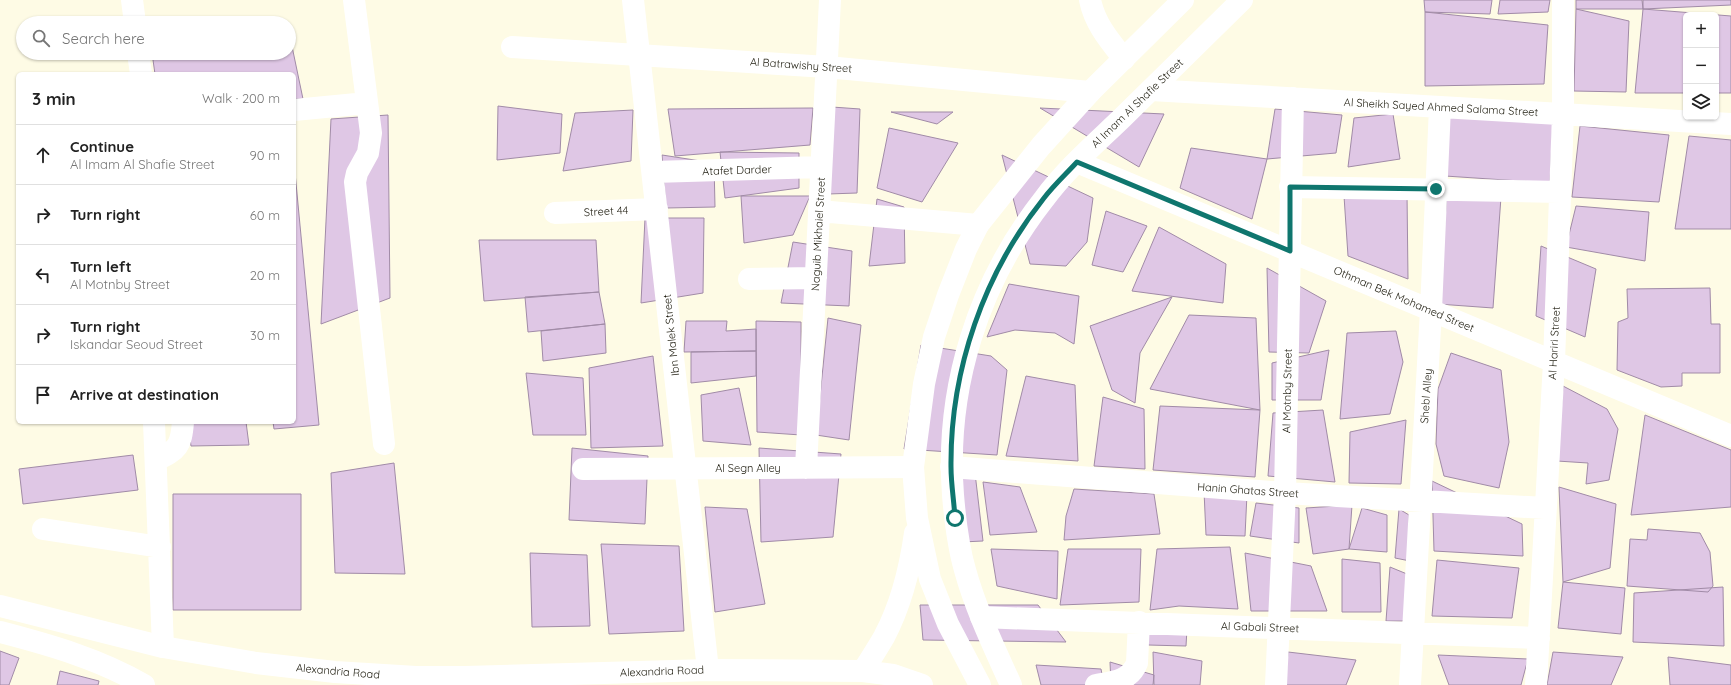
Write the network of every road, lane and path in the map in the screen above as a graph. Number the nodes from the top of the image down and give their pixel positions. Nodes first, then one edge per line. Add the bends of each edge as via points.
1 (132, 0) edge
2 (354, 0) edge
3 (633, 0) edge
4 (830, 0) edge
5 (1086, 0) edge
6 (1090, 0) edge
7 (1183, 0) edge
8 (1242, 0) edge
9 (1564, 0) edge
10 (134, 16) edge
11 (512, 47) dead end
12 (640, 54) junction
13 (1124, 59) junction
14 (139, 60) edge
15 (827, 67) junction
16 (141, 72) edge
17 (1151, 90) junction
18 (1090, 92) junction
19 (1293, 98) junction
20 (368, 103) junction
21 (1440, 107) junction
22 (296, 110) edge
23 (1563, 114) junction
24 (1731, 124) edge
25 (1077, 162) junction
26 (821, 168) junction
27 (653, 172) junction
28 (1290, 187) junction
29 (1436, 189) junction
30 (1560, 192) junction
31 (657, 209) junction
32 (819, 211) junction
33 (555, 214) dead end
34 (978, 225) junction
35 (1290, 251) junction
36 (749, 278) dead end
37 (816, 278) junction
38 (1431, 310) junction
39 (1554, 362) junction
40 (154, 424) edge
41 (183, 424) edge
42 (1731, 436) edge
43 (384, 444) dead end
44 (156, 460) junction
45 (913, 467) junction
46 (951, 467) junction
47 (686, 468) junction
48 (806, 468) junction
49 (583, 469) dead end
50 (1285, 493) junction
51 (1420, 500) junction
52 (1545, 508) junction
53 (917, 518) junction
54 (43, 529) dead end
55 (160, 547) junction
56 (0, 606) edge
57 (981, 617) junction
58 (1139, 622) junction
59 (1279, 628) junction
60 (0, 632) edge
61 (1413, 633) junction
62 (1539, 638) junction
63 (163, 647) junction
64 (302, 669) junction
65 (708, 670) junction
66 (863, 671) junction
67 (367, 674) junction
68 (144, 685) edge
69 (286, 685) edge
70 (407, 685) edge
71 (922, 685) edge
72 (980, 685) edge
73 (1011, 685) edge
74 (1096, 685) edge
75 (1276, 685) edge
76 (1410, 685) edge
77 (1536, 685) edge

1 - 10 street
2 - 20 street
3 - 12 street, Ibn Malek Street
4 - 15 street, Naguib Mikhaiel Street
5 - 6 street
6 - 13 street via 1100,29
7 - 13 street
8 - 17 street, Al Imam Al Shafie Street
9 - 23 street, Al Hariri Street
11 - 12 street, Al Batrawishy Street
12 - 15 street, Al Batrawishy Street
12 - 27 street, Ibn Malek Street
13 - 18 street
14 - 16 street
15 - 18 street, Al Batrawishy Street
15 - 26 street, Naguib Mikhaiel Street
17 - 19 street, Al Sheikh Sayed Ahmed Salama Street
17 - 25 street, Al Imam Al Shafie Street
18 - 34 street via 1041,146
19 - 21 street, Al Sheikh Sayed Ahmed Salama Street
19 - 28 street, Al Motnby Street
20 - 22 street
20 - 43 street via 372,133 368,153 355,182
21 - 23 street, Al Sheikh Sayed Ahmed Salama Street
21 - 29 street, Shebl Alley
23 - 24 street, Al Sheikh Sayed Ahmed Salama Street
23 - 30 street, Al Hariri Street
25 - 35 street, Othman Bek Mohamed Street
25 - 46 street, Al Imam Al Shafie Street via 1044,198 1016,237 993,279 977,318 961,371 953,419
26 - 27 street, Atafet Darder
26 - 32 street, Naguib Mikhaiel Street
27 - 31 street, Ibn Malek Street
28 - 29 street
28 - 35 street, Al Motnby Street
29 - 30 street
29 - 38 street, Shebl Alley
30 - 39 street, Al Hariri Street
31 - 33 street, Street 44
31 - 47 street, Ibn Malek Street
32 - 34 street
32 - 37 street, Naguib Mikhaiel Street
34 - 45 street via 948,295 934,338 924,384
35 - 38 street, Othman Bek Mohamed Street
35 - 50 street, Al Motnby Street
36 - 37 street
37 - 48 street, Naguib Mikhaiel Street
38 - 39 street, Othman Bek Mohamed Street
38 - 51 street, Shebl Alley
39 - 42 street, Othman Bek Mohamed Street
39 - 52 street, Al Hariri Street
40 - 44 street
41 - 44 street via 182,439 172,453
44 - 55 street
45 - 48 street, Al Segn Alley
45 - 53 street
46 - 50 street, Hanin Ghatas Street
46 - 57 street, Al Imam Al Shafie Street via 955,518 964,568
47 - 48 street, Al Segn Alley
47 - 49 street, Al Segn Alley
47 - 65 street, Ibn Malek Street
50 - 51 street, Hanin Ghatas Street
50 - 59 street, Al Motnby Street
51 - 52 street, Hanin Ghatas Street
51 - 61 street, Shebl Alley
52 - 62 street, Al Hariri Street
53 - 66 street via 912,559 901,598 884,636
53 - 72 street via 930,580 948,624
54 - 55 street
55 - 63 street
56 - 63 street, Alexandria Road
57 - 58 street, Al Gabali Street
57 - 73 street, Al Imam Al Shafie Street
58 - 59 street, Al Gabali Street
58 - 74 street via 1135,669 1126,678
59 - 61 street, Al Gabali Street
59 - 75 street, Al Motnby Street
60 - 68 street via 91,659
61 - 62 street, Al Gabali Street
61 - 76 street, Shebl Alley
62 - 77 street, Al Hariri Street
63 - 64 street, Alexandria Road
64 - 67 street, Alexandria Road
64 - 69 street
65 - 66 street, Alexandria Road
65 - 67 street, Alexandria Road via 465,677
66 - 71 street, Alexandria Road via 893,675
67 - 70 street

